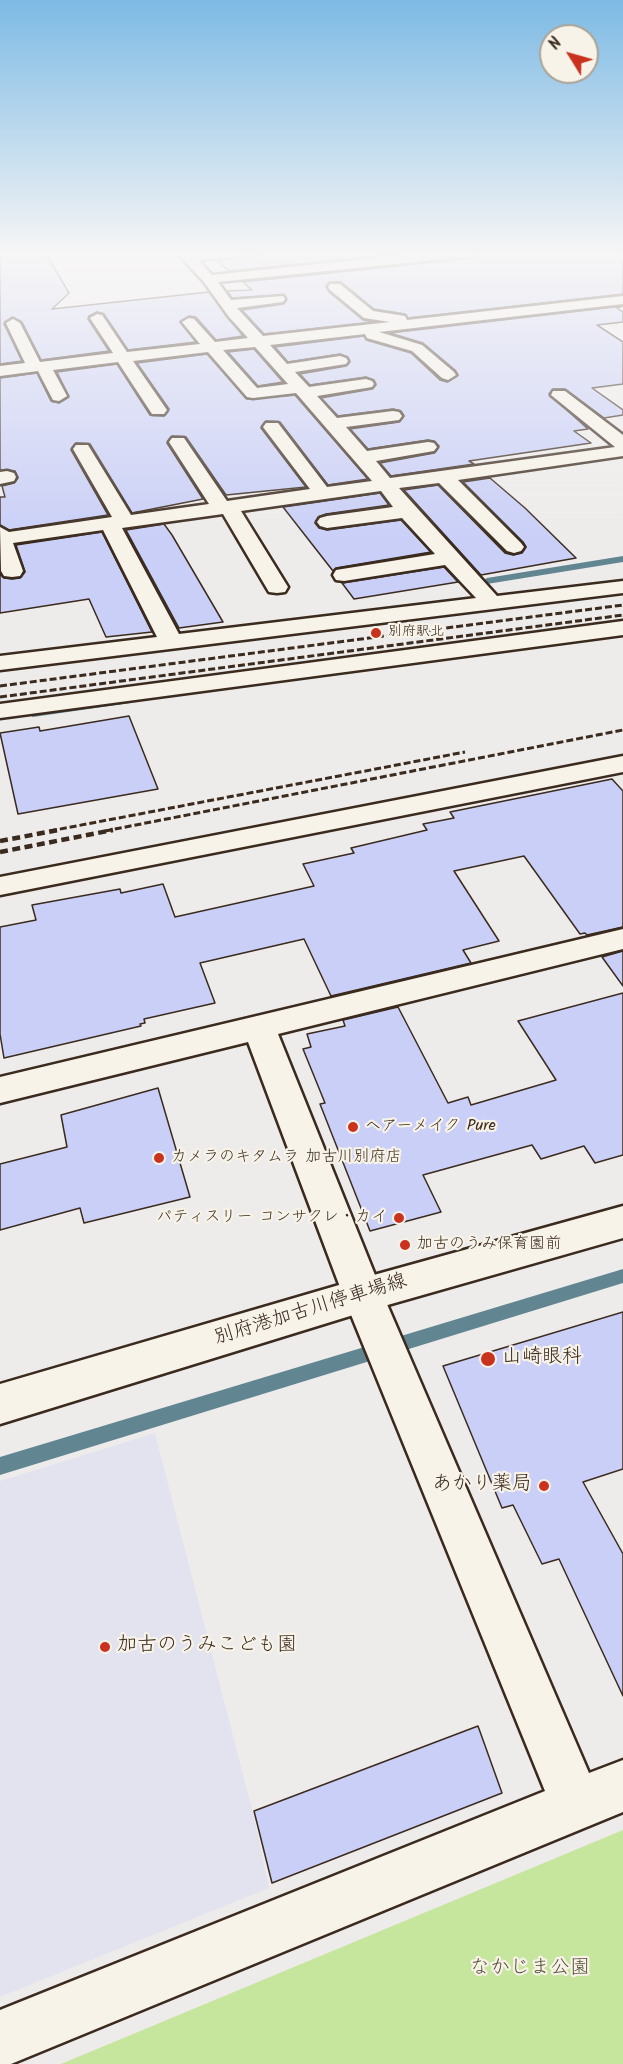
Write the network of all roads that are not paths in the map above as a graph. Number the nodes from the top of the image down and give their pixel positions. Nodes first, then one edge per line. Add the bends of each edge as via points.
1 (28, 348) edge
2 (116, 348) edge
3 (198, 348) edge
4 (211, 348) edge
5 (266, 348) edge
6 (417, 348) edge
7 (121, 357) junction
8 (340, 361) dead end
9 (39, 366) junction
10 (283, 369) junction
11 (0, 370) edge
12 (426, 378) dead end
13 (366, 384) dead end
14 (302, 390) junction
15 (59, 396) dead end
16 (587, 398) dead end
17 (131, 405) dead end
18 (393, 416) dead end
19 (332, 424) junction
20 (273, 437) dead end
21 (178, 442) dead end
22 (623, 444) edge
23 (428, 447) dead end
24 (81, 449) dead end
25 (623, 451) edge
26 (363, 457) junction
27 (96, 472) junction
28 (76, 475) dead end
29 (444, 477) junction
30 (387, 485) junction
31 (322, 493) junction
32 (225, 508) junction
33 (407, 511) junction
34 (327, 522) dead end
35 (118, 523) junction
36 (1, 537) edge
37 (514, 547) dead end
38 (450, 558) junction
39 (12, 571) dead end
40 (344, 575) dead end
41 (277, 587) dead end
42 (623, 587) edge
43 (493, 604) junction
44 (623, 628) edge
45 (172, 643) junction
46 (0, 663) edge
47 (0, 711) edge
48 (623, 764) edge
49 (0, 886) edge
50 (623, 939) edge
51 (259, 1027) junction
52 (0, 1090) edge
53 (623, 1222) edge
54 (363, 1295) junction
55 (0, 1404) edge
56 (600, 1795) edge
57 (0, 2039) edge

1 - 9 street
2 - 7 street
3 - 7 street
4 - 14 street via 253,393
5 - 10 street
6 - 12 street via 456,374
7 - 9 street
7 - 17 street via 155,406
8 - 10 street
9 - 11 street
9 - 15 street
10 - 14 street
13 - 14 street
14 - 19 street
16 - 22 street via 563,398
18 - 19 street
19 - 26 street
20 - 31 street
21 - 32 street
23 - 26 street
24 - 27 street
25 - 29 street
26 - 30 street
27 - 28 street
27 - 35 street
29 - 30 street
29 - 37 street
30 - 31 street
30 - 33 street
31 - 32 street
32 - 35 street
32 - 41 street via 272,561
33 - 34 street
33 - 38 street
35 - 36 street
35 - 45 street
36 - 39 street
38 - 40 street
38 - 43 street
42 - 43 street
43 - 45 street
44 - 47 street
45 - 46 street
48 - 49 street
50 - 51 street
51 - 52 street
51 - 54 street
53 - 54 street, 別府港加古川停車場線
54 - 55 street, 別府港加古川停車場線
54 - 56 street
56 - 57 street

